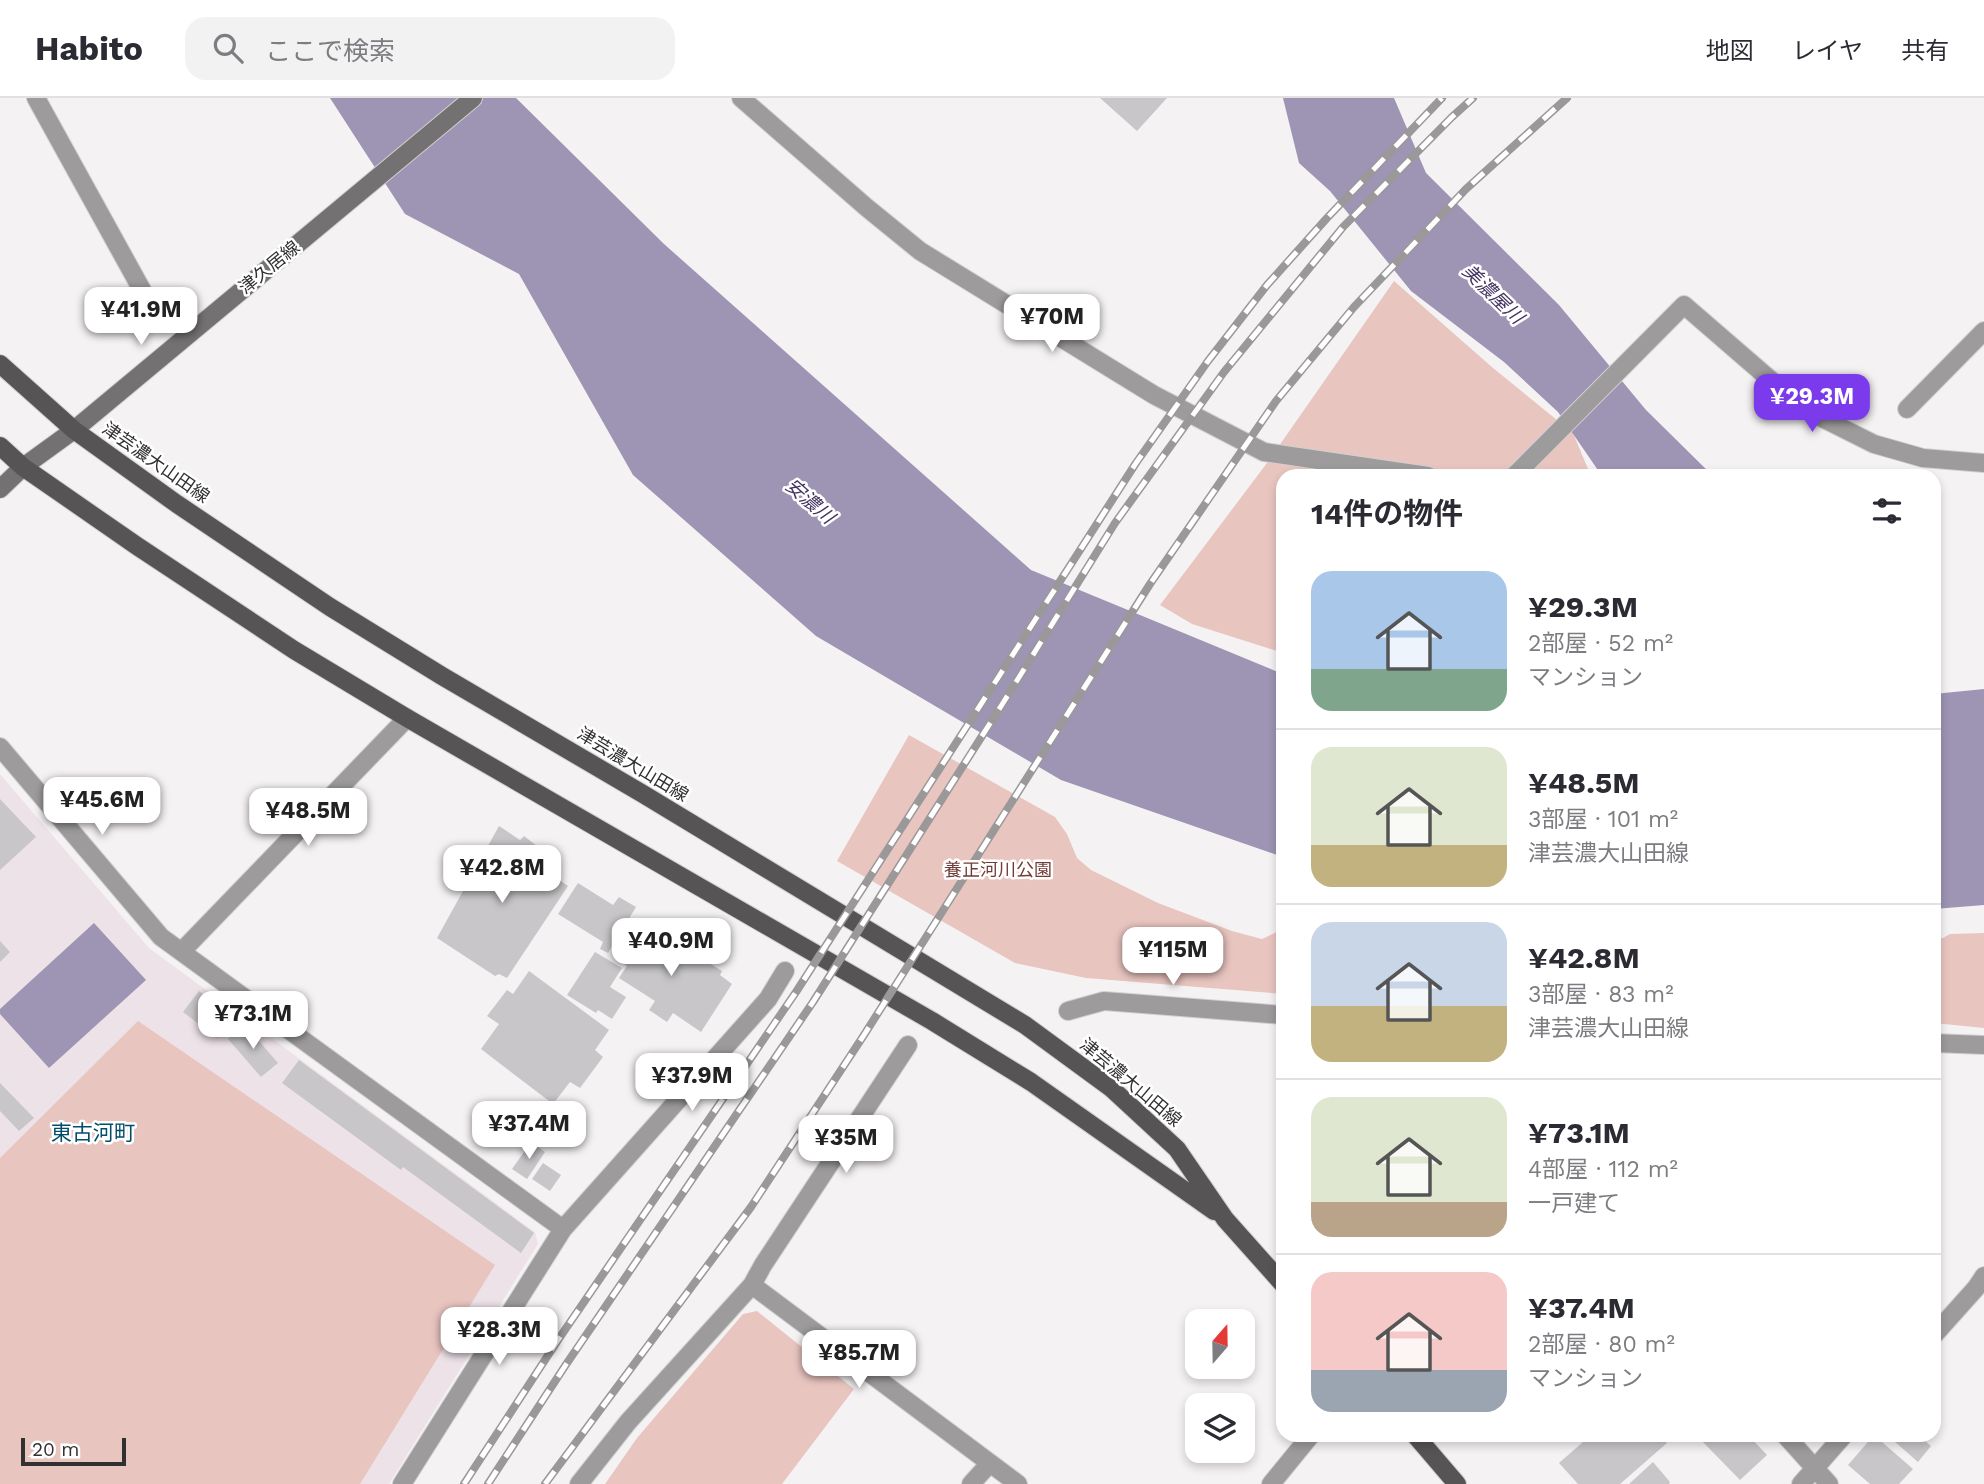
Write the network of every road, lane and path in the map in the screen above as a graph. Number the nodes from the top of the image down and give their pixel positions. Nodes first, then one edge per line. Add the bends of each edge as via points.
1 (36, 98) edge
2 (473, 98) edge
3 (741, 98) edge
4 (158, 318) dead end
5 (1984, 331) edge
6 (0, 365) edge
7 (1907, 409) dead end
8 (74, 429) junction
9 (0, 446) edge
10 (1984, 463) edge
11 (23, 467) junction
12 (1378, 469) edge
13 (1521, 469) edge
14 (0, 489) edge
15 (407, 718) junction
16 (0, 747) edge
17 (182, 951) junction
18 (785, 971) dead end
19 (1068, 1011) dead end
20 (1276, 1014) edge
21 (1941, 1043) edge
22 (908, 1045) dead end
23 (1984, 1045) edge
24 (1225, 1219) junction
25 (563, 1229) junction
26 (1276, 1276) edge
27 (1984, 1276) edge
28 (752, 1285) junction
29 (1941, 1327) edge
30 (1305, 1442) edge
31 (1421, 1442) edge
32 (1791, 1442) edge
33 (1838, 1442) edge
34 (990, 1463) junction
35 (1815, 1468) junction
36 (402, 1484) edge
37 (579, 1484) edge
38 (971, 1484) edge
39 (1018, 1484) edge
40 (1271, 1484) edge
41 (1457, 1484) edge
42 (1801, 1484) edge
43 (1829, 1484) edge

1 - 4 street
2 - 8 main road, 津久居線
3 - 12 street via 920,251 1154,395 1264,453
5 - 7 street
6 - 8 main road, 津芸濃大山田線
8 - 11 main road, 津久居線
8 - 24 main road, 津芸濃大山田線 via 330,607 1025,1025 1111,1088 1177,1149
9 - 11 main road, 津芸濃大山田線
10 - 13 street via 1923,458 1874,444 1820,417 1684,305
11 - 14 main road, 津久居線
11 - 15 main road, 津芸濃大山田線 via 294,650
15 - 17 street
15 - 24 main road, 津芸濃大山田線 via 932,1021 1031,1082
16 - 17 street via 161,937
17 - 25 street
18 - 25 street via 768,999
19 - 20 street via 1104,1001
21 - 23 street
22 - 28 street
24 - 26 main road, 津芸濃大山田線
25 - 36 street
27 - 29 street
28 - 34 street
28 - 37 street via 628,1422
30 - 40 street
31 - 41 main road
32 - 35 street
33 - 35 street
34 - 38 street
34 - 39 street
35 - 42 street
35 - 43 street

